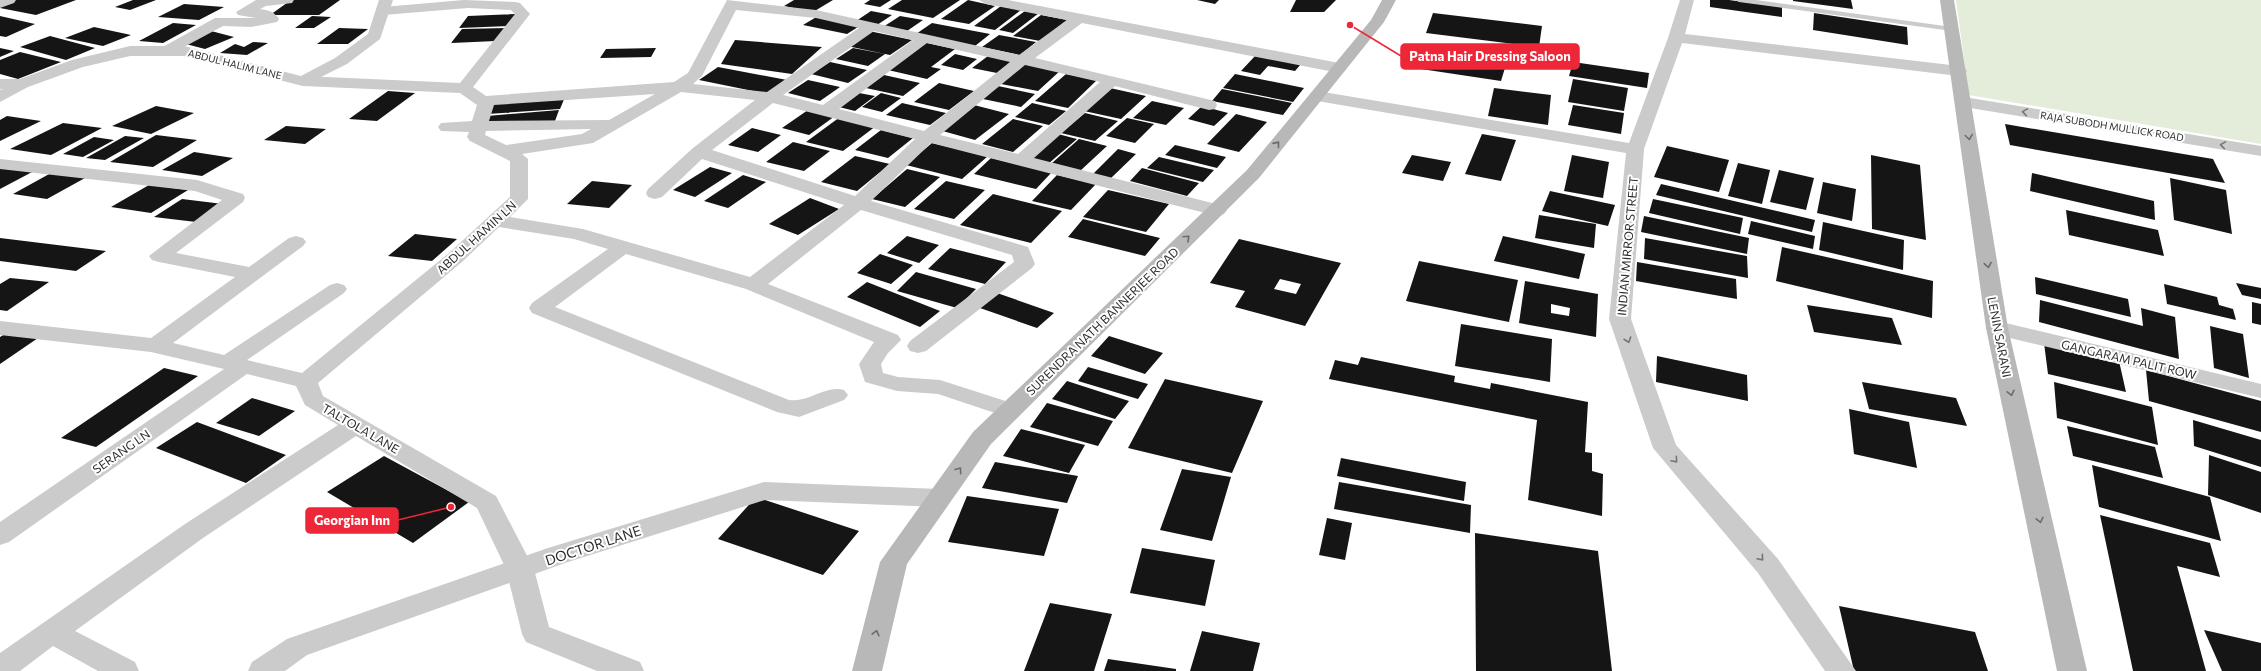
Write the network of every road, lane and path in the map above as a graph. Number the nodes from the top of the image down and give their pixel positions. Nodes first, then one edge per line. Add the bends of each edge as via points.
1 (9, 0) edge
2 (287, 0) edge
3 (986, 0) edge
4 (1389, 0) edge
5 (1687, 0) edge
6 (1739, 0) edge
7 (1947, 0) edge
8 (733, 3) edge
9 (0, 4) edge
10 (384, 6) edge
11 (1080, 17) junction
12 (872, 26) junction
13 (1952, 29) junction
14 (925, 38) junction
15 (1676, 38) junction
16 (166, 51) junction
17 (1022, 60) junction
18 (1339, 68) junction
19 (1959, 71) junction
20 (1112, 80) junction
21 (303, 81) junction
22 (0, 84) edge
23 (22, 84) junction
24 (678, 87) junction
25 (464, 88) junction
26 (1317, 96) junction
27 (0, 97) edge
28 (770, 97) junction
29 (483, 101) junction
30 (1964, 102) junction
31 (1209, 105) dead end
32 (828, 110) junction
33 (614, 124) junction
34 (447, 127) dead end
35 (479, 128) junction
36 (927, 137) junction
37 (1635, 149) junction
38 (503, 151) junction
39 (2261, 151) edge
40 (699, 152) junction
41 (1021, 161) junction
42 (0, 164) edge
43 (655, 193) dead end
44 (858, 203) junction
45 (1217, 210) junction
46 (495, 221) junction
47 (296, 242) dead end
48 (623, 247) junction
49 (252, 274) junction
50 (752, 285) junction
51 (337, 289) dead end
52 (0, 328) edge
53 (1997, 328) junction
54 (155, 346) junction
55 (918, 346) dead end
56 (234, 365) junction
57 (306, 381) junction
58 (2261, 391) edge
59 (836, 395) dead end
60 (1010, 410) junction
61 (355, 425) junction
62 (939, 498) junction
63 (0, 535) edge
64 (520, 569) junction
65 (52, 632) junction
66 (0, 668) edge
67 (124, 671) edge
68 (263, 671) edge
69 (629, 671) edge
70 (867, 671) edge
71 (1841, 671) edge
72 (2072, 671) edge

1 - 9 street
2 - 16 street via 263,2 243,12 266,14 272,19 251,23 220,21
3 - 11 street
4 - 18 main road, SURENDRA NATH BANNERJEE ROAD via 1377,22
5 - 15 street, INDIAN MIRROR STREET
6 - 13 lane
7 - 13 main road, LENIN SARANI
8 - 12 street via 816,14
8 - 24 street via 694,76
10 - 21 street via 375,36 341,61
10 - 25 street via 515,6 523,14
11 - 17 street
11 - 18 street
12 - 14 street
12 - 28 street
13 - 19 main road, LENIN SARANI
14 - 17 street
14 - 32 street
15 - 19 street
15 - 37 street, INDIAN MIRROR STREET
16 - 21 street, ABDUL HALIM LANE via 184,51
16 - 23 street, ABDUL HALIM LANE via 130,51 78,64
17 - 20 street
17 - 36 street
18 - 26 main road, SURENDRA NATH BANNERJEE ROAD
19 - 30 main road, LENIN SARANI
20 - 31 street
20 - 41 street
21 - 25 street
22 - 23 street, ABDUL HALIM LANE
23 - 27 street
24 - 28 street
24 - 29 street
24 - 33 street
25 - 29 street
26 - 37 street
45 -> 26 main road, SURENDRA NATH BANNERJEE ROAD via 1253,174
28 - 32 street
28 - 40 street
29 - 35 street via 486,103
39 -> 30 street, RAJA SUBODH MULLICK ROAD
30 -> 53 main road, LENIN SARANI
32 - 36 street
33 - 35 street
33 - 38 street via 587,139
34 - 35 street
35 - 38 street, ABDUL HAMIN LN via 476,137
36 - 41 street
36 - 44 street
37 -> 71 street, INDIAN MIRROR STREET via 1620,319 1665,448 1768,566
38 - 46 street, ABDUL HAMIN LN via 519,159 519,199
40 - 43 street
40 - 44 street
41 - 45 street
42 - 49 street via 197,186 236,198 159,256
44 - 50 street
44 - 55 street via 1021,251 1025,264
60 -> 45 main road, SURENDRA NATH BANNERJEE ROAD
46 - 48 street via 576,233
46 - 57 street, ABDUL HAMIN LN via 456,257
47 - 49 street
48 - 50 street
48 - 59 street via 540,308 785,407 799,409
49 - 54 street
50 - 60 street via 890,340 879,349 870,364 873,377 897,384 940,387
51 - 56 street, SERANG LN
52 - 54 street
53 - 58 street, GANGARAM PALIT ROW
53 -> 72 main road, LENIN SARANI
54 - 56 street
56 - 57 street
56 - 63 street, SERANG LN
57 - 61 street, TALTOLA LANE via 314,400
62 -> 60 main road, SURENDRA NATH BANNERJEE ROAD via 982,438
61 - 64 street, TALTOLA LANE via 487,502
61 - 65 street via 194,531
62 - 64 street, DOCTOR LANE via 764,491
70 -> 62 main road, SURENDRA NATH BANNERJEE ROAD via 894,562
64 - 68 street, DOCTOR LANE via 297,647
64 - 69 street, TALTOLA LANE via 536,634
65 - 66 street
65 - 67 street

